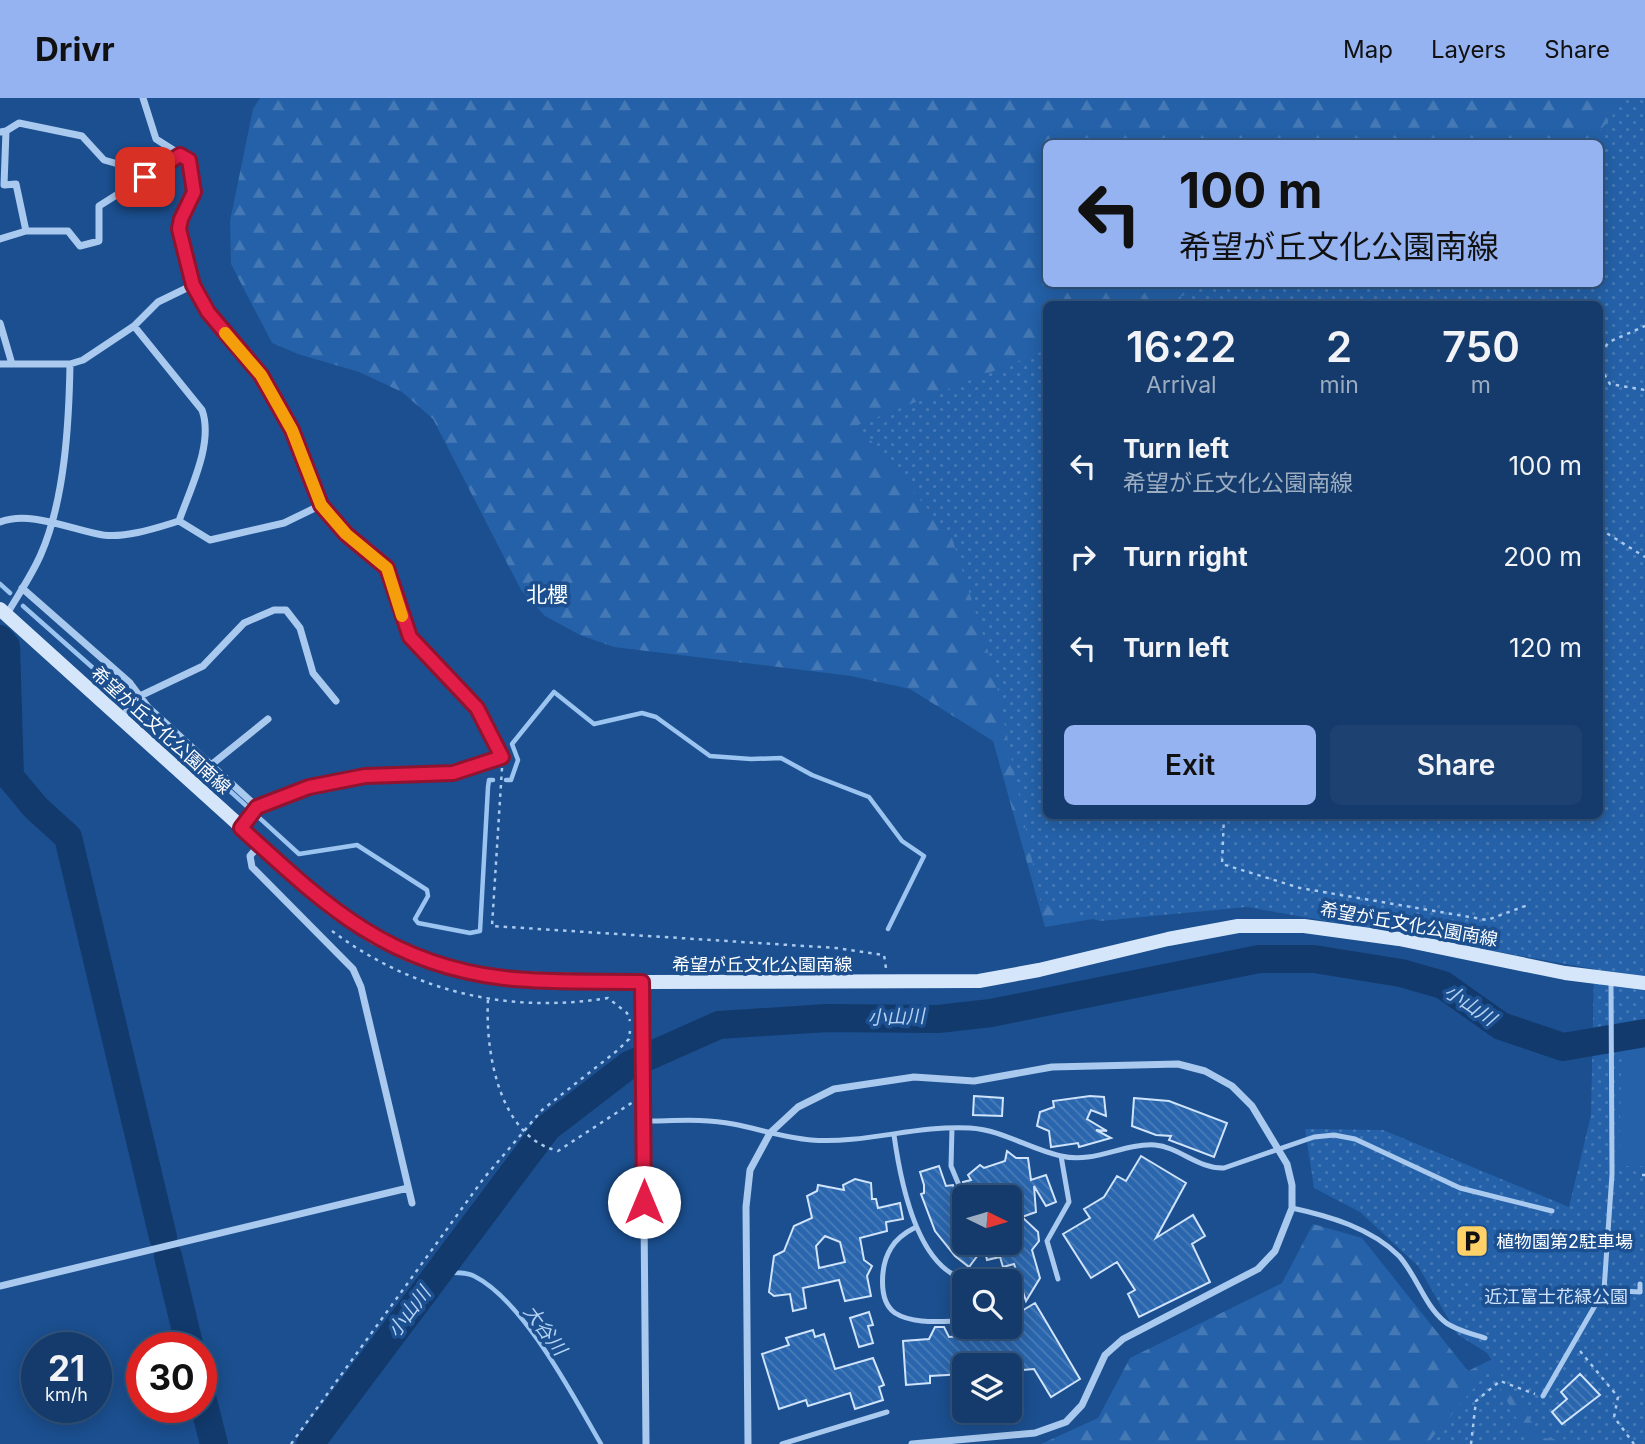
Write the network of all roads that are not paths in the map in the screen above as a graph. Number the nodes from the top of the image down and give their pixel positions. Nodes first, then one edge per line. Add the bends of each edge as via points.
1 (143, 98) edge
2 (3, 132) edge
3 (180, 155) junction
4 (145, 177) junction
5 (26, 231) junction
6 (0, 239) edge
7 (193, 285) junction
8 (0, 323) edge
9 (134, 326) junction
10 (0, 364) edge
11 (12, 364) junction
12 (70, 364) junction
13 (321, 505) junction
14 (179, 521) junction
15 (0, 522) edge
16 (51, 524) junction
17 (22, 588) junction
18 (3, 612) edge
19 (140, 696) junction
20 (336, 701) dead end
21 (121, 719) junction
22 (268, 719) dead end
23 (211, 765) junction
24 (257, 807) junction
25 (241, 828) junction
26 (259, 845) junction
27 (1611, 980) junction
28 (642, 982) junction
29 (1645, 983) edge
30 (643, 1121) junction
31 (952, 1128) junction
32 (769, 1132) junction
33 (894, 1135) junction
34 (1278, 1149) junction
35 (1061, 1156) junction
36 (959, 1185) edge
37 (408, 1188) junction
38 (412, 1203) dead end
39 (1292, 1208) junction
40 (1552, 1211) dead end
41 (916, 1227) junction
42 (952, 1273) edge
43 (1058, 1279) dead end
44 (1640, 1283) dead end
45 (0, 1286) edge
46 (1605, 1290) junction
47 (1642, 1292) edge
48 (952, 1321) edge
49 (1485, 1338) dead end
50 (1543, 1396) road end
51 (887, 1412) dead end
52 (646, 1444) edge
53 (748, 1444) edge
54 (782, 1444) edge
55 (912, 1444) edge

1 - 3 street via 156,139
2 - 4 street via 19,123 82,136 104,160
2 - 5 street via 4,185 16,184
3 - 4 street
3 - 7 street via 189,160 194,192 179,229
4 - 5 street via 99,205 99,242 80,246 68,231
5 - 6 street
7 - 9 street via 158,302
7 - 13 street via 208,312 261,375 292,430
8 - 11 street
9 - 12 street
9 - 14 street via 206,421 199,464
10 - 11 street
11 - 12 street
12 - 16 street via 69,414
13 - 14 street via 284,523 209,540
13 - 24 street via 346,534 387,568 410,637 477,708 502,757 453,773 334,781
14 - 16 street via 106,535
15 - 16 street via 31,519
16 - 17 street via 41,555
17 - 18 street
17 - 19 street via 130,682
18 - 21 main road, 希望が丘文化公園南線
19 - 20 street via 203,666 244,623 274,610 286,610 300,628 313,673
19 - 21 street
19 - 23 street
21 - 25 main road, 希望が丘文化公園南線
22 - 23 street
23 - 24 street
24 - 25 street
25 - 26 main road, 希望が丘文化公園南線
26 - 28 main road, 希望が丘文化公園南線 via 332,909 374,938 412,956 455,970 505,978
26 - 37 street via 250,856 251,867 354,969
27 - 28 main road, 希望が丘文化公園南線 via 1399,939 1304,926 1238,926 979,981
27 - 29 main road, 希望が丘文化公園南線
27 - 46 lane via 1612,1174
28 - 30 street
30 - 32 lane via 701,1120
30 - 52 street
31 - 33 lane
31 - 35 lane via 1000,1133
31 - 36 lane via 951,1166
32 - 33 lane via 842,1142
32 - 34 street via 799,1107 834,1089 890,1079 974,1082 1052,1067 1178,1064 1205,1071 1232,1086 1252,1106
32 - 53 street via 750,1170 746,1207
33 - 41 lane via 900,1177
34 - 35 lane via 1212,1169 1158,1145 1096,1157
34 - 39 street via 1292,1185
34 - 40 lane via 1334,1135 1355,1139 1460,1188
35 - 43 lane via 1069,1202 1047,1241
37 - 38 street
37 - 45 street
39 - 49 lane via 1324,1215 1384,1244 1400,1258 1447,1324
39 - 55 street via 1275,1251 1258,1269 1123,1339 1105,1355 1083,1405 1066,1422 1035,1433
41 - 42 lane
41 - 48 lane via 897,1241 884,1263 885,1300 894,1312 907,1317
44 - 47 lane
46 - 47 lane
46 - 50 lane
51 - 54 lane

